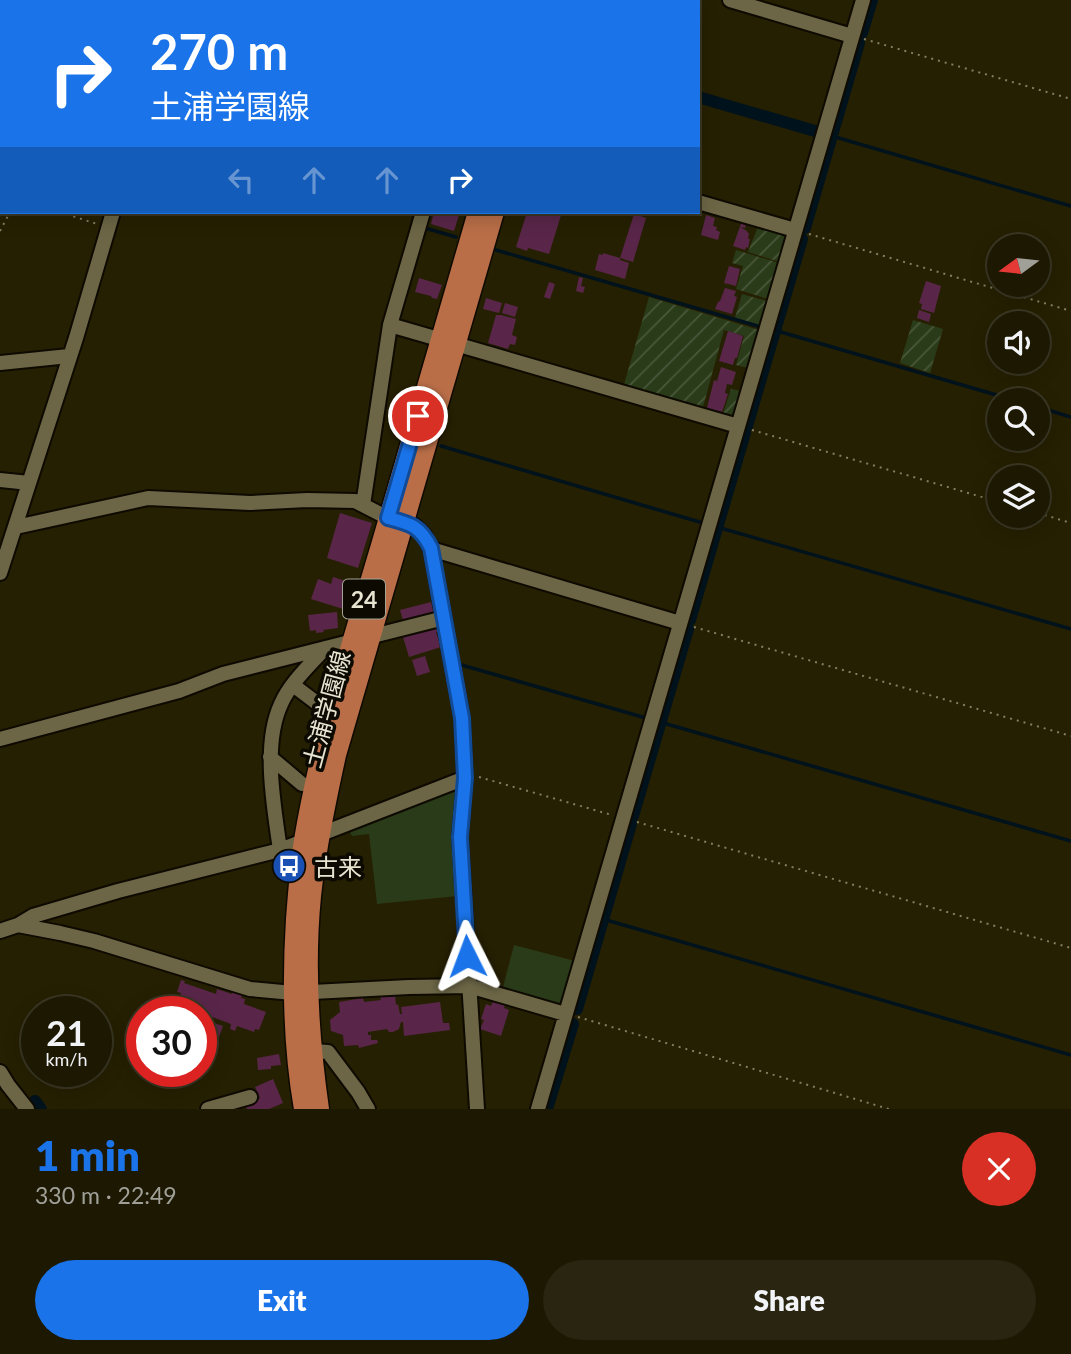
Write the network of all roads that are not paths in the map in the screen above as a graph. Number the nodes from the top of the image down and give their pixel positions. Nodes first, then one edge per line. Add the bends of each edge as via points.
1 (730, 0) edge
2 (863, 0) edge
3 (852, 36) junction
4 (700, 203) edge
5 (112, 214) edge
6 (421, 214) edge
7 (477, 214) edge
8 (494, 214) edge
9 (795, 230) junction
10 (390, 325) junction
11 (449, 341) junction
12 (69, 356) junction
13 (0, 363) edge
14 (738, 426) junction
15 (0, 480) edge
16 (29, 483) junction
17 (363, 505) junction
18 (396, 520) junction
19 (16, 527) junction
20 (431, 548) junction
21 (0, 573) edge
22 (443, 618) junction
23 (680, 623) junction
24 (371, 636) junction
25 (352, 640) junction
26 (326, 648) junction
27 (293, 685) junction
28 (322, 707) dead end
29 (0, 738) edge
30 (270, 757) junction
31 (465, 778) junction
32 (302, 784) dead end
33 (321, 834) junction
34 (303, 841) junction
35 (280, 850) junction
36 (18, 925) junction
37 (0, 931) edge
38 (469, 986) junction
39 (301, 993) junction
40 (565, 1014) junction
41 (313, 1051) junction
42 (0, 1072) edge
43 (250, 1097) dead end
44 (27, 1109) edge
45 (208, 1109) edge
46 (303, 1109) edge
47 (320, 1109) edge
48 (368, 1109) edge
49 (477, 1109) edge
50 (538, 1109) edge

1 - 3 street
2 - 3 street
3 - 9 street
4 - 9 street
5 - 12 street
6 - 10 street
7 - 11 main road, 土浦学園線 / 24
8 - 11 main road, 土浦学園線 / 24
9 - 14 street
10 - 11 street
10 - 17 street
11 - 14 street
11 - 18 main road, 土浦学園線 / 24
12 - 13 street
12 - 16 street
14 - 23 street
15 - 16 street
16 - 19 street
17 - 18 street
17 - 19 street via 355,501 250,503 148,498
18 - 20 street via 415,526
18 - 24 main road, 土浦学園線 / 24
18 - 25 main road, 土浦学園線 / 24
19 - 21 street
20 - 22 street
20 - 23 street
22 - 24 street
22 - 31 street via 462,718
23 - 40 street
24 - 25 street
24 - 33 main road, 土浦学園線 / 24 via 337,754
25 - 26 street
25 - 34 main road, 土浦学園線 / 24 via 320,754
26 - 27 street
26 - 29 street
27 - 28 street
27 - 30 street via 276,715
30 - 32 street
30 - 35 street
31 - 33 street
31 - 38 street via 460,837
33 - 34 street
33 - 39 main road, 土浦学園線 / 24
34 - 35 street
34 - 39 main road, 土浦学園線 / 24 via 293,959
35 - 36 street via 118,891 33,916
36 - 37 street
36 - 39 street via 94,941 250,989
38 - 39 street
38 - 40 street
38 - 49 street
39 - 41 main road, 土浦学園線 / 24
39 - 46 main road, 土浦学園線 / 24 via 295,1039
40 - 50 street
41 - 47 main road, 土浦学園線 / 24
41 - 48 street via 328,1052
42 - 44 street
43 - 45 street

